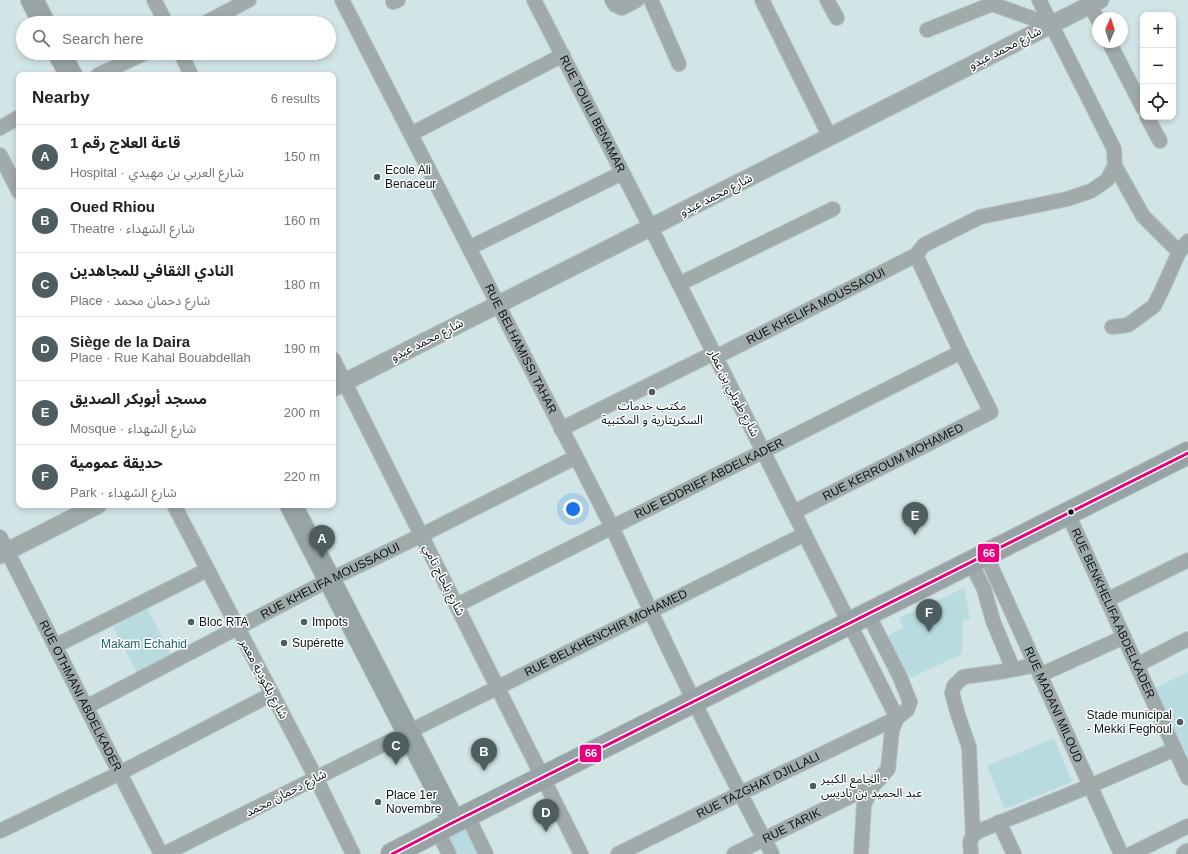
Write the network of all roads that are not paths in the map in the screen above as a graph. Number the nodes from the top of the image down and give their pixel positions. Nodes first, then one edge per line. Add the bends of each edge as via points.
1 (32, 0) edge
2 (154, 0) edge
3 (248, 0) edge
4 (342, 0) edge
5 (534, 0) edge
6 (612, 0) edge
7 (637, 0) edge
8 (651, 0) edge
9 (762, 0) edge
10 (828, 0) edge
11 (1039, 0) edge
12 (1095, 2) edge
13 (1097, 12) edge
14 (40, 16) edge
15 (162, 16) edge
16 (219, 16) edge
17 (837, 18) dead end
18 (1051, 25) junction
19 (927, 30) dead end
20 (1112, 48) edge
21 (563, 55) junction
22 (63, 60) edge
23 (131, 60) edge
24 (184, 60) edge
25 (679, 64) dead end
26 (69, 72) edge
27 (105, 72) edge
28 (190, 72) edge
29 (1140, 102) edge
30 (16, 119) edge
31 (1149, 120) edge
32 (0, 128) edge
33 (411, 134) junction
34 (830, 137) junction
35 (1160, 141) dead end
36 (0, 155) edge
37 (1114, 166) junction
38 (622, 172) junction
39 (16, 186) edge
40 (833, 209) dead end
41 (651, 228) junction
42 (1184, 246) edge
43 (469, 248) junction
44 (916, 255) junction
45 (679, 284) junction
46 (498, 304) junction
47 (1112, 327) dead end
48 (961, 352) junction
49 (715, 355) junction
50 (336, 372) edge
51 (339, 385) edge
52 (561, 429) junction
53 (763, 451) junction
54 (1188, 453) edge
55 (576, 457) junction
56 (91, 508) edge
57 (176, 508) edge
58 (293, 508) edge
59 (794, 512) junction
60 (1068, 514) junction
61 (612, 527) junction
62 (805, 534) junction
63 (422, 535) junction
64 (3, 548) edge
65 (978, 559) junction
66 (1188, 560) edge
67 (207, 570) junction
68 (329, 580) junction
69 (1107, 600) junction
70 (457, 605) junction
71 (649, 611) junction
72 (859, 619) junction
73 (237, 629) junction
74 (1124, 637) junction
75 (1188, 639) edge
76 (55, 646) junction
77 (1137, 664) junction
78 (1013, 670) junction
79 (1038, 670) junction
80 (499, 687) junction
81 (272, 694) junction
82 (694, 701) junction
83 (86, 707) junction
84 (897, 718) junction
85 (407, 732) junction
86 (1175, 749) junction
87 (120, 773) junction
88 (543, 777) junction
89 (316, 778) junction
90 (1188, 778) edge
91 (1090, 786) junction
92 (872, 788) junction
93 (740, 793) junction
94 (452, 822) junction
95 (1000, 822) junction
96 (1188, 826) edge
97 (0, 831) edge
98 (973, 835) junction
99 (764, 839) junction
100 (1188, 852) edge
101 (1120, 853) edge
102 (162, 854) edge
103 (353, 854) edge
104 (392, 854) edge
105 (449, 854) edge
106 (486, 854) edge
107 (581, 854) edge
108 (618, 854) edge
109 (734, 854) edge
110 (772, 854) edge
111 (861, 854) edge
112 (970, 854) edge
113 (1014, 854) edge
114 (1185, 854) edge

1 - 14 main road
2 - 15 street
3 - 16 street
4 - 33 street, RUE BELHAMISSI TAHAR
5 - 21 street, RUE TOUILI BENAMAR
6 - 7 street via 622,8
8 - 25 street
9 - 34 street
10 - 17 street
11 - 18 street
12 - 13 street
12 - 18 street, شارع محمد عبدو
18 - 19 street via 992,4
18 - 34 street, شارع محمد عبدو
18 - 37 street via 1114,148
20 - 29 street
21 - 33 street
21 - 38 street, RUE TOUILI BENAMAR
22 - 26 main road
23 - 27 street
24 - 28 street
30 - 32 street
31 - 35 street
33 - 43 street, RUE BELHAMISSI TAHAR
34 - 41 street, شارع محمد عبدو
36 - 39 street
37 - 42 street via 1143,216
37 - 44 street, RUE KHELIFA MOUSSAOUI via 1107,180 1091,191 1067,199 980,218 924,245
38 - 41 street, RUE TOUILI BENAMAR
38 - 43 street
40 - 45 street
41 - 45 street, شارع طويلي بن عمار
41 - 46 street, شارع محمد عبدو
42 - 47 street via 1154,306 1128,325
43 - 46 street, RUE BELHAMISSI TAHAR
44 - 48 street
44 - 49 street, RUE KHELIFA MOUSSAOUI
45 - 49 street, شارع طويلي بن عمار
46 - 51 street, شارع محمد عبدو
46 - 52 street, RUE BELHAMISSI TAHAR
48 - 53 street, RUE EDDRIEF ABDELKADER
48 - 59 street, RUE KERROUM MOHAMED via 991,412
49 - 52 street, RUE KHELIFA MOUSSAOUI
49 - 53 street, شارع طويلي بن عمار
50 - 51 street, شارع بلحاج تامي
51 - 63 street, شارع بلحاج تامي
52 - 55 street, RUE BELHAMISSI TAHAR
53 - 59 street, شارع طويلي بن عمار
53 - 61 street, RUE EDDRIEF ABDELKADER
54 - 60 main road
55 - 61 street, RUE BELHAMISSI TAHAR
55 - 63 street, RUE KHELIFA MOUSSAOUI
56 - 64 street
57 - 67 street, شارع بلكودية معمر
58 - 68 main road
59 - 62 street, شارع طويلي بن عمار
60 - 65 main road
60 - 69 street, RUE BENKHELIFA ABDELKADER
61 - 70 street, RUE EDDRIEF ABDELKADER
61 - 71 street, RUE BELHAMISSI TAHAR
62 - 71 street, RUE BELKHENCHIR MOHAMED
62 - 72 street, شارع طويلي بن عمار
63 - 68 street, RUE KHELIFA MOUSSAOUI
63 - 70 street, شارع بلحاج تامي
64 - 76 street, RUE OTHMANI ABDELKADER
65 - 72 main road
65 - 78 street, RUE MADANI MILOUD via 993,621
65 - 79 street, RUE MADANI MILOUD
66 - 69 street
67 - 73 street, شارع بلكودية معمر
67 - 76 street
68 - 73 street, RUE KHELIFA MOUSSAOUI
68 - 85 main road
69 - 74 street, RUE BENKHELIFA ABDELKADER
70 - 80 street, شارع بلحاج تامي
71 - 80 street, RUE BELKHENCHIR MOHAMED
71 - 82 street, RUE BELHAMISSI TAHAR
72 - 82 main road
72 - 84 street
72 - 84 street via 886,649 905,688 910,702 907,710
73 - 81 street, شارع بلكودية معمر
73 - 83 street, RUE KHELIFA MOUSSAOUI
74 - 77 street, RUE BENKHELIFA ABDELKADER
74 - 79 street
75 - 77 street
76 - 83 street, RUE OTHMANI ABDELKADER
77 - 86 street, RUE BENKHELIFA ABDELKADER
78 - 79 street
78 - 98 street via 963,677 954,686 952,693 969,747
79 - 91 street, RUE MADANI MILOUD
80 - 85 street, RUE BELKHENCHIR MOHAMED
80 - 88 street, شارع بلحاج تامي
81 - 87 street
81 - 89 street, شارع بلكودية معمر
82 - 88 main road
82 - 93 street, RUE BELHAMISSI TAHAR
83 - 87 street, RUE OTHMANI ABDELKADER
84 - 92 street via 892,730 888,769
84 - 93 street, RUE TAZGHAT DJILLALI
85 - 89 street, شارع دحمان محمد
85 - 94 main road
86 - 90 street, RUE BENKHELIFA ABDELKADER
86 - 91 street
87 - 97 street
87 - 102 street, RUE OTHMANI ABDELKADER
88 - 94 main road
88 - 107 street, شارع بلحاج تامي
89 - 102 street, شارع دحمان محمد
89 - 103 street, شارع بلكودية معمر
91 - 95 street
91 - 101 street, RUE MADANI MILOUD
92 - 99 street, RUE TARIK
92 - 111 street via 864,806
93 - 99 street, RUE BELHAMISSI TAHAR
93 - 108 street, RUE TAZGHAT DJILLALI
94 - 104 main road
94 - 105 street
94 - 106 street
95 - 98 street
95 - 113 street
96 - 101 street
98 - 112 street
99 - 109 street, RUE TARIK
99 - 110 street, RUE BELHAMISSI TAHAR
100 - 114 street

